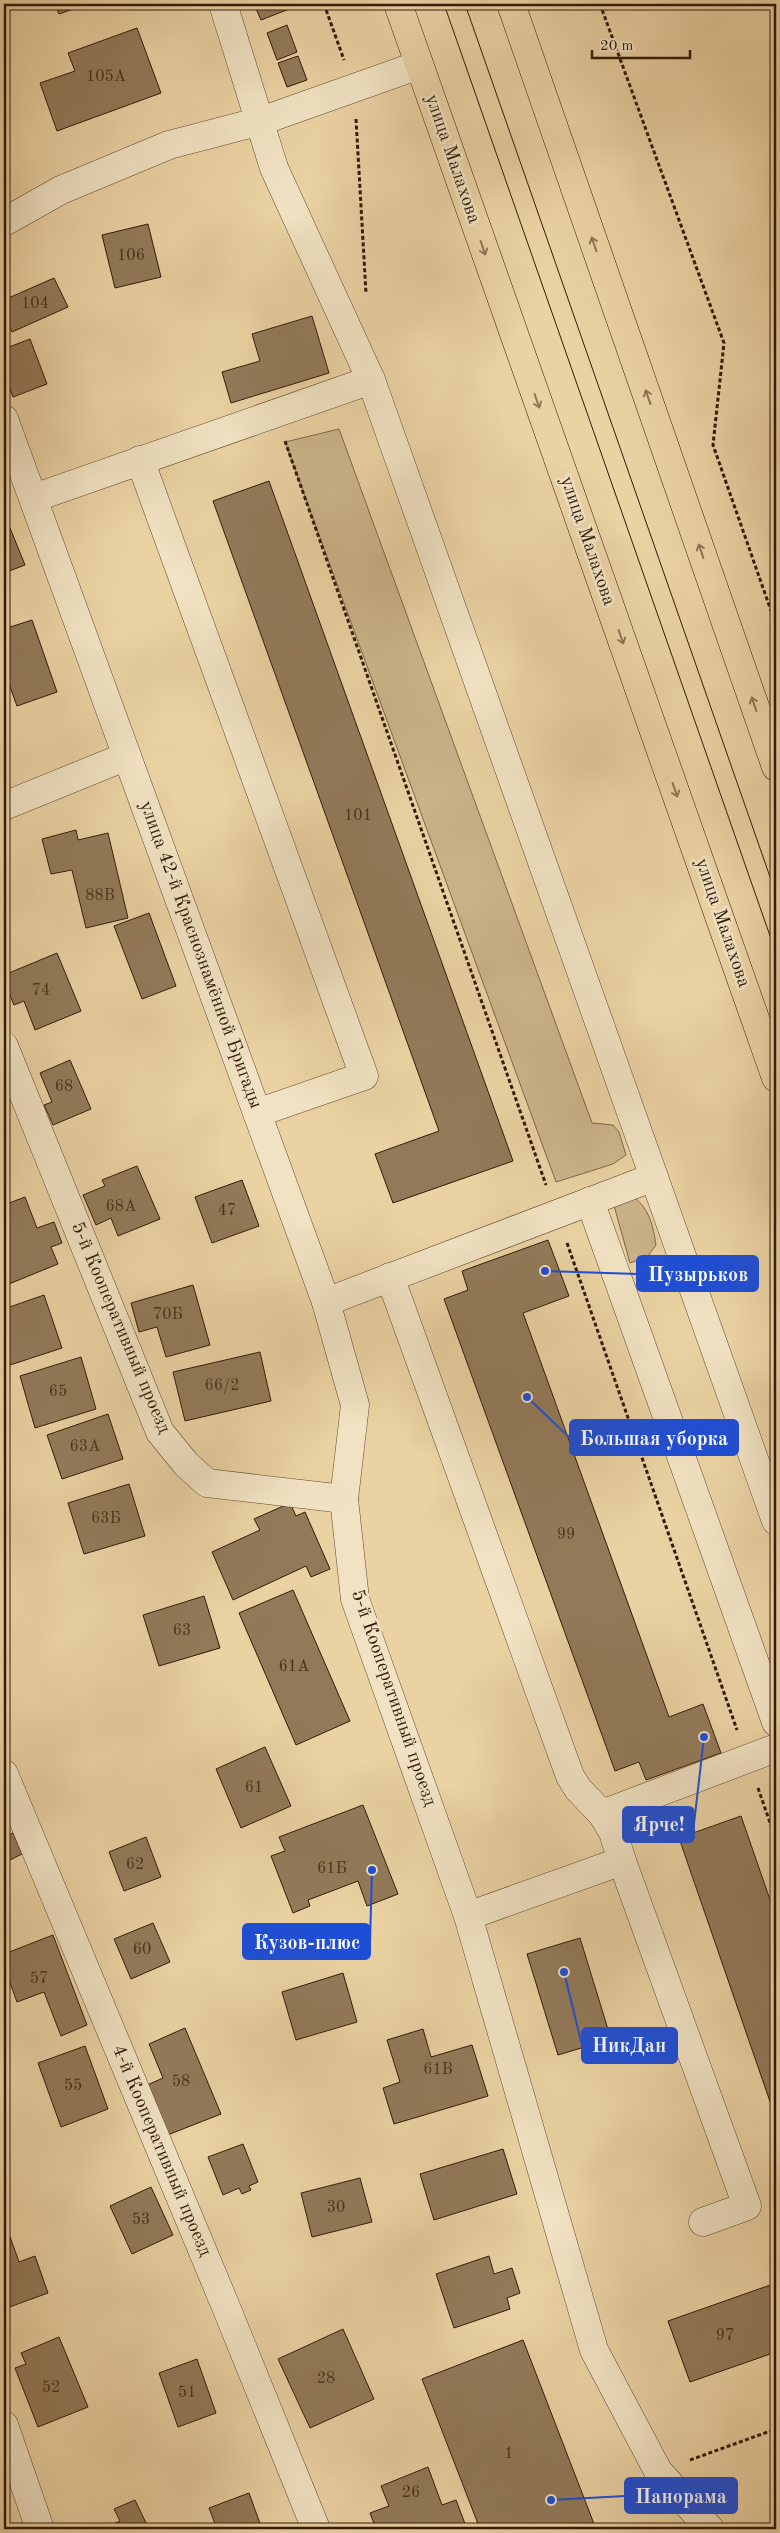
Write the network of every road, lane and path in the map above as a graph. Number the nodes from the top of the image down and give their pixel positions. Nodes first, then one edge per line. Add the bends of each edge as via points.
1 (223, 4) edge
2 (324, 4) edge
3 (398, 4) edge
4 (511, 4) edge
5 (600, 4) edge
6 (419, 65) junction
7 (354, 88) junction
8 (261, 121) junction
9 (4, 222) edge
10 (367, 302) dead end
11 (371, 380) junction
12 (275, 412) junction
13 (4, 418) edge
14 (140, 460) junction
15 (34, 498) junction
16 (776, 625) edge
17 (126, 756) junction
18 (776, 767) edge
19 (4, 806) edge
20 (4, 1046) edge
21 (776, 1078) edge
22 (258, 1113) junction
23 (654, 1177) junction
24 (590, 1201) junction
25 (556, 1214) junction
26 (390, 1277) junction
27 (326, 1302) junction
28 (344, 1500) junction
29 (776, 1521) edge
30 (776, 1722) edge
31 (776, 1748) edge
32 (747, 1758) junction
33 (4, 1774) edge
34 (602, 1814) junction
35 (776, 1840) edge
36 (622, 1861) junction
37 (468, 1916) junction
38 (702, 2222) dead end
39 (4, 2425) edge
40 (776, 2430) edge
41 (658, 2471) junction
42 (40, 2529) edge
43 (316, 2529) edge
44 (710, 2529) edge

1 - 8 street
2 - 7 path
3 - 6 main road, улица Малахова
18 -> 4 main road
5 - 16 path via 724,343 713,445
6 - 7 street
6 -> 21 main road, улица Малахова
7 - 8 street
7 - 10 path
8 - 9 street via 169,145 61,190
8 - 11 street via 274,168
11 - 12 street
11 - 23 street
12 - 14 street
12 - 25 path
13 - 15 street, улица 42-й Краснознамённой Бригады
14 - 15 street
14 - 22 street via 364,1076
15 - 17 street, улица 42-й Краснознамённой Бригады
17 - 19 street
17 - 22 street, улица 42-й Краснознамённой Бригады
20 - 28 street, 5-й Кооперативный проезд via 160,1432 186,1464 207,1483
22 - 27 street, улица 42-й Краснознамённой Бригады
23 - 24 street
23 - 29 street
24 - 25 street
24 - 30 street
25 - 26 street
25 - 32 path
26 - 27 street
26 - 34 street via 570,1776
27 - 28 street, улица 42-й Краснознамённой Бригады via 355,1405
28 - 37 street, 5-й Кооперативный проезд via 355,1599
31 - 32 street
32 - 34 street
32 - 35 path
33 - 43 street, 4-й Кооперативный проезд
34 - 36 street via 613,1832
36 - 37 street
36 - 38 street via 747,2206
37 - 41 street, 5-й Кооперативный проезд via 594,2350
39 - 42 street
40 - 41 path
41 - 44 street, 5-й Кооперативный проезд

